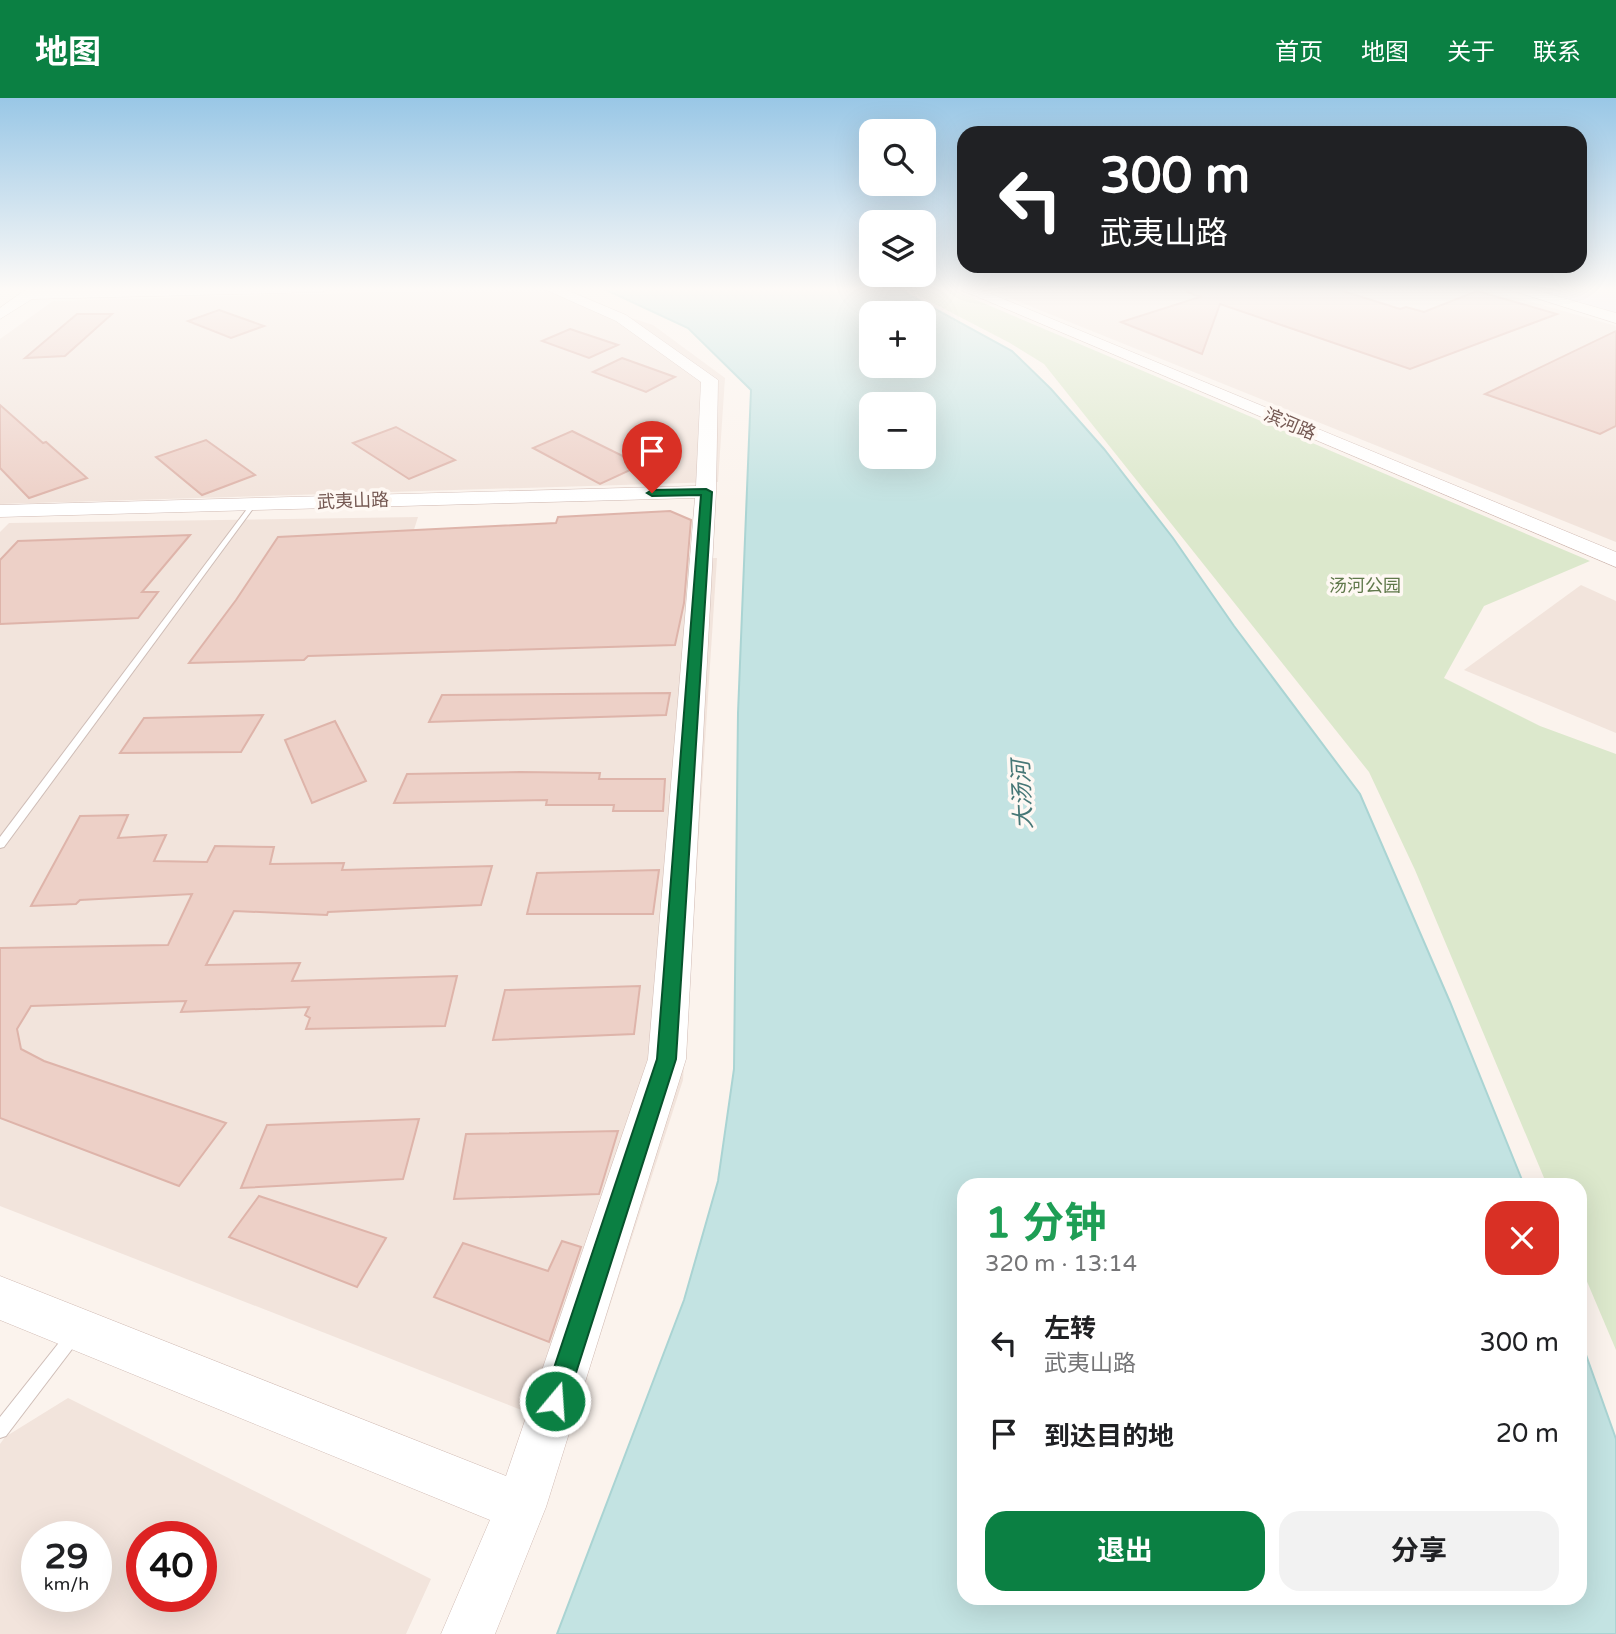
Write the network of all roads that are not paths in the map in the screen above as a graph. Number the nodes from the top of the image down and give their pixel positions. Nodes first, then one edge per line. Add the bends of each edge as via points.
1 (681, 360) edge
2 (1136, 360) edge
3 (706, 492) junction
4 (249, 510) dead end
5 (0, 511) edge
6 (1616, 559) edge
7 (0, 844) edge
8 (0, 1298) edge
9 (78, 1329) junction
10 (0, 1430) edge
11 (521, 1507) junction
12 (468, 1634) edge

1 - 3 street via 710,380
2 - 6 street, 滨河路
3 - 5 street, 武夷山路
3 - 11 street via 667,1059
4 - 7 lane
8 - 9 street
9 - 10 lane
9 - 11 street
11 - 12 street

